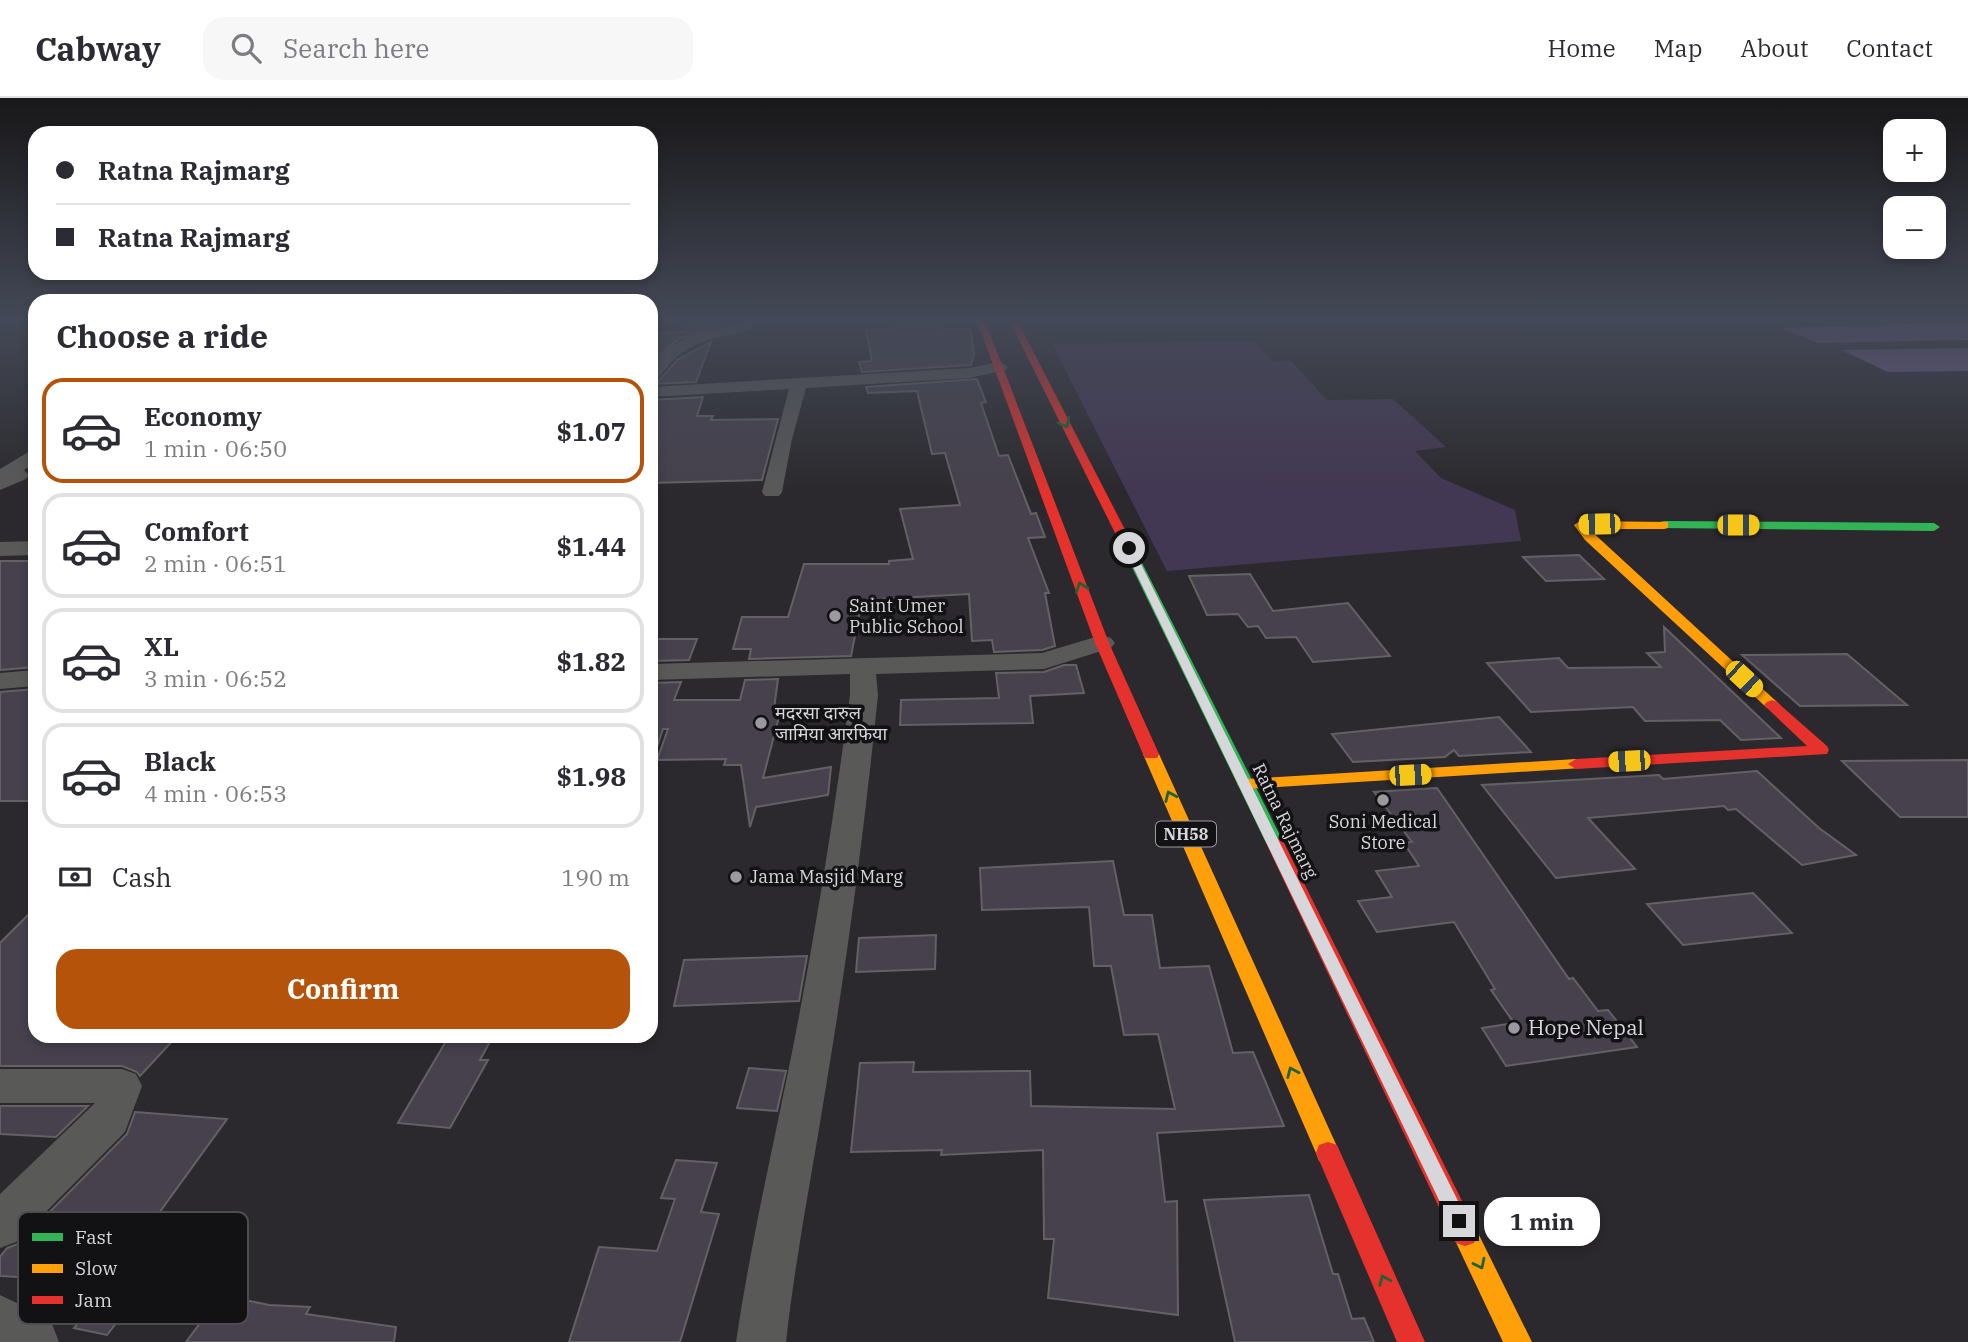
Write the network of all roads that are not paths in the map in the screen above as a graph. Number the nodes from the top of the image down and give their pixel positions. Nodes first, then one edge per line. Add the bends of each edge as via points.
1 (922, 376) edge
2 (1003, 376) edge
3 (1041, 376) edge
4 (799, 384) junction
5 (658, 392) edge
6 (28, 459) edge
7 (27, 473) edge
8 (0, 484) edge
9 (772, 492) dead end
10 (1934, 527) dead end
11 (28, 548) edge
12 (0, 549) edge
13 (1102, 643) junction
14 (863, 666) junction
15 (658, 672) edge
16 (1246, 784) junction
17 (0, 1086) edge
18 (0, 1226) edge
19 (0, 1320) edge
20 (34, 1342) edge
21 (761, 1342) edge
22 (1411, 1342) edge
23 (1518, 1342) edge

1 - 4 street
13 -> 2 main road, NH58
3 -> 16 main road, Ratna Rajmarg
4 - 5 street
4 - 9 street
6 - 7 street via 6,474
7 - 8 street
10 - 16 main road via 1580,525 1821,750
11 - 12 street
13 - 14 street via 1044,660
22 -> 13 main road, NH58
14 - 15 street
14 - 21 street via 864,695 847,840
16 -> 23 main road, Ratna Rajmarg
17 - 18 street via 122,1086 110,1119
19 - 20 street

